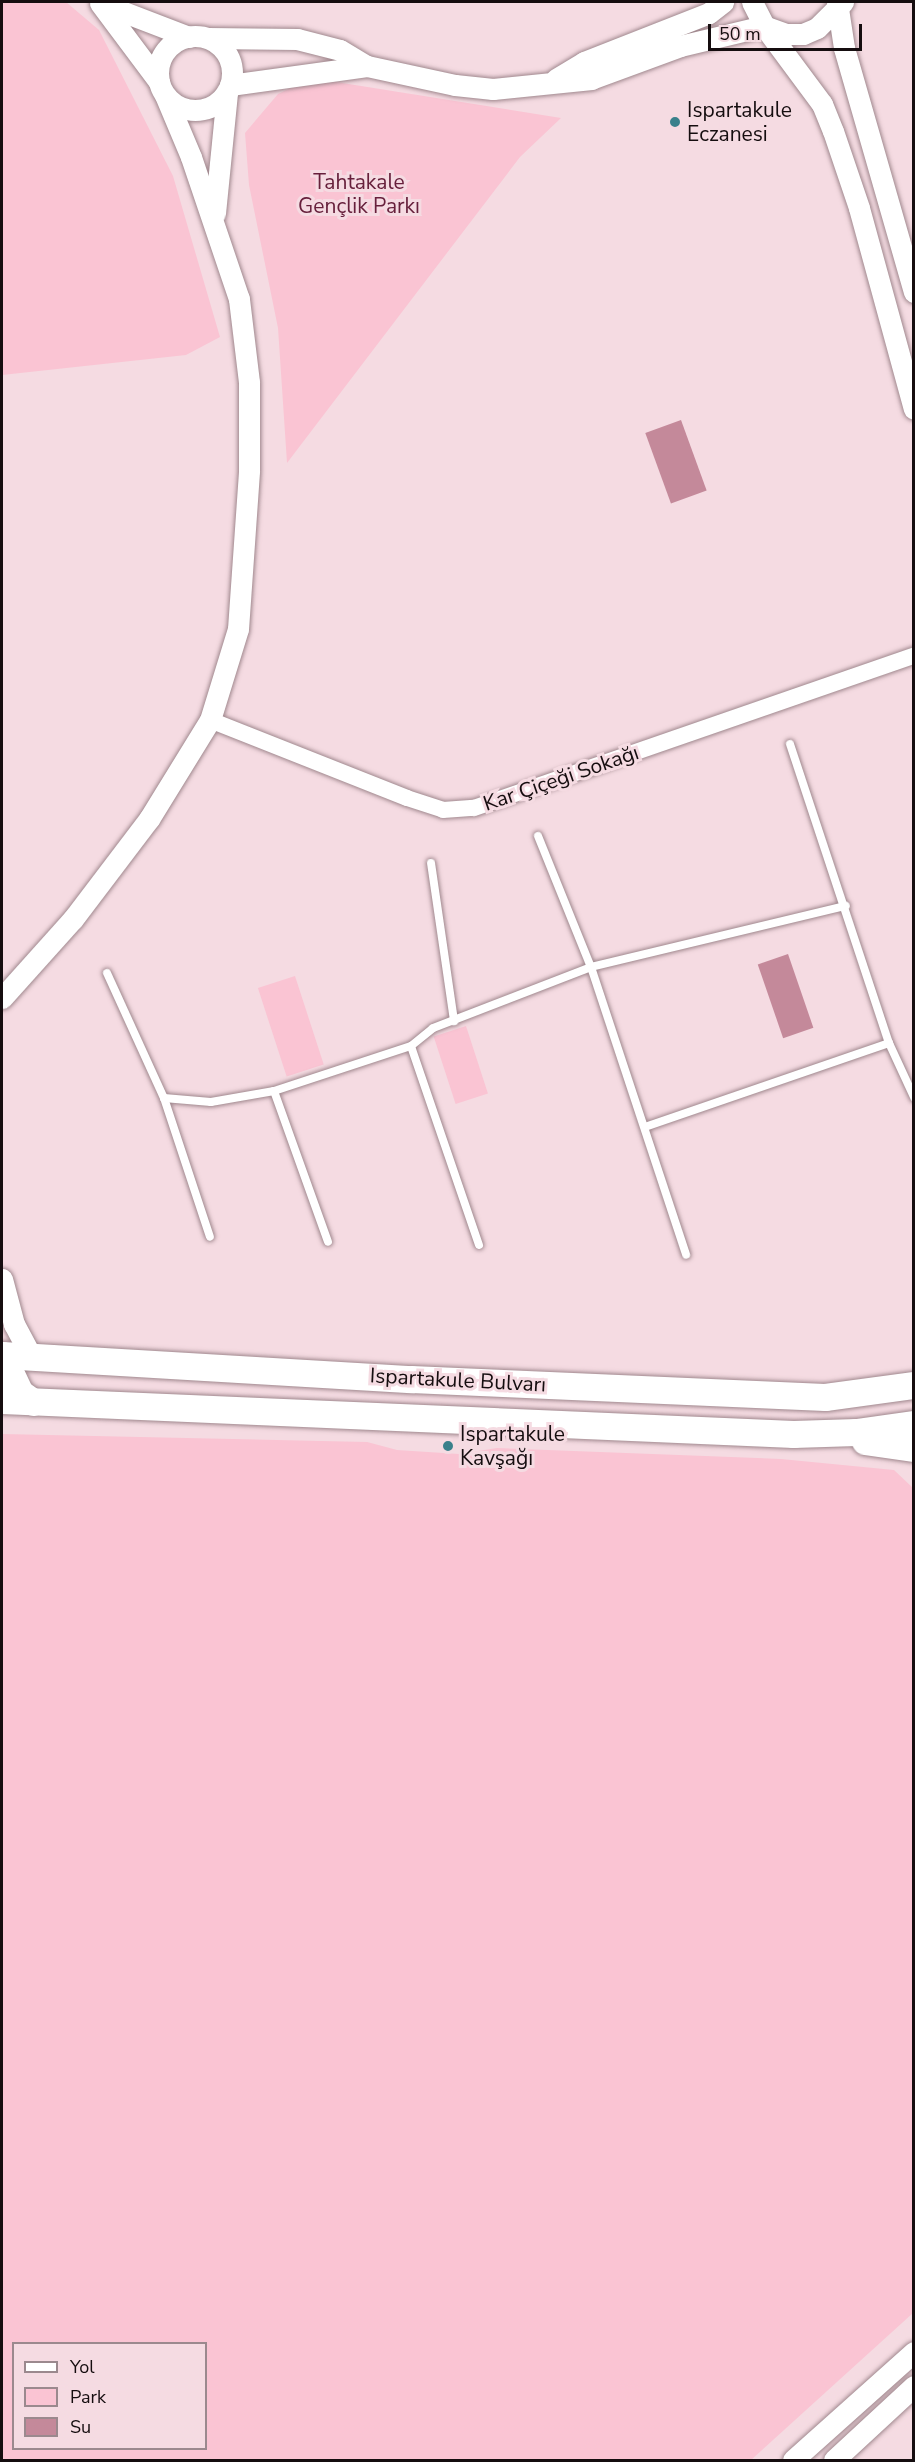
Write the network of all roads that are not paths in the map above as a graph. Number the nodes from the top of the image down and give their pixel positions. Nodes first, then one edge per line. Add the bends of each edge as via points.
1 (99, 2) edge
2 (723, 2) edge
3 (752, 2) edge
4 (839, 3) edge
5 (764, 26) junction
6 (198, 38) junction
7 (367, 66) junction
8 (553, 81) junction
9 (229, 88) junction
10 (162, 89) junction
11 (215, 229) junction
12 (914, 292) edge
13 (914, 409) edge
14 (914, 656) edge
15 (210, 720) junction
16 (790, 744) dead end
17 (538, 836) dead end
18 (431, 862) dead end
19 (846, 906) junction
20 (591, 967) junction
21 (107, 973) dead end
22 (2, 998) edge
23 (454, 1021) junction
24 (889, 1043) junction
25 (411, 1046) junction
26 (274, 1091) junction
27 (914, 1097) edge
28 (164, 1098) junction
29 (645, 1127) junction
30 (210, 1237) dead end
31 (328, 1242) dead end
32 (479, 1245) dead end
33 (686, 1255) dead end
34 (2, 1279) edge
35 (31, 1356) junction
36 (4, 1378) edge
37 (914, 1385) edge
38 (914, 1424) edge
39 (813, 1434) junction
40 (914, 1448) edge
41 (914, 2352) edge
42 (914, 2386) edge
43 (793, 2460) edge
44 (834, 2460) edge

1 - 6 street
1 - 10 street
2 - 8 street via 709,13 584,62
3 - 5 street
4 - 5 street via 817,28 803,34 786,34
4 - 12 street via 844,48
5 - 8 street via 680,46 591,79
5 - 13 street via 822,104 833,131 859,208
6 - 7 street via 297,39 340,50
6 - 9 street via 226,52 230,63
6 - 10 street via 166,50 158,71
7 - 8 street via 493,90 520,89
7 - 9 street
9 - 10 street via 216,104 195,110 184,108
9 - 11 street
10 - 11 street via 191,157
11 - 15 street via 239,299 249,382 249,470 238,629
14 - 15 street, Kar Çiçeği Sokağı via 474,808 443,810 407,798
15 - 22 street via 149,819 73,919
16 - 19 lane
17 - 20 lane
18 - 23 lane
19 - 20 lane
19 - 24 lane
20 - 23 lane
20 - 29 lane
21 - 28 lane
23 - 25 lane via 434,1028
24 - 27 lane
24 - 29 lane
25 - 26 lane
25 - 32 lane
26 - 28 lane via 210,1102
26 - 31 lane
28 - 30 lane
29 - 33 lane
34 - 35 street via 14,1324
35 - 36 main road, Ispartakule Bulvarı
35 - 37 main road, Ispartakule Bulvarı via 67,1361 825,1397
36 - 39 main road, Ispartakule Bulvarı via 33,1401
38 - 39 main road, Ispartakule Bulvarı
39 - 40 main road
41 - 43 street
42 - 44 street

